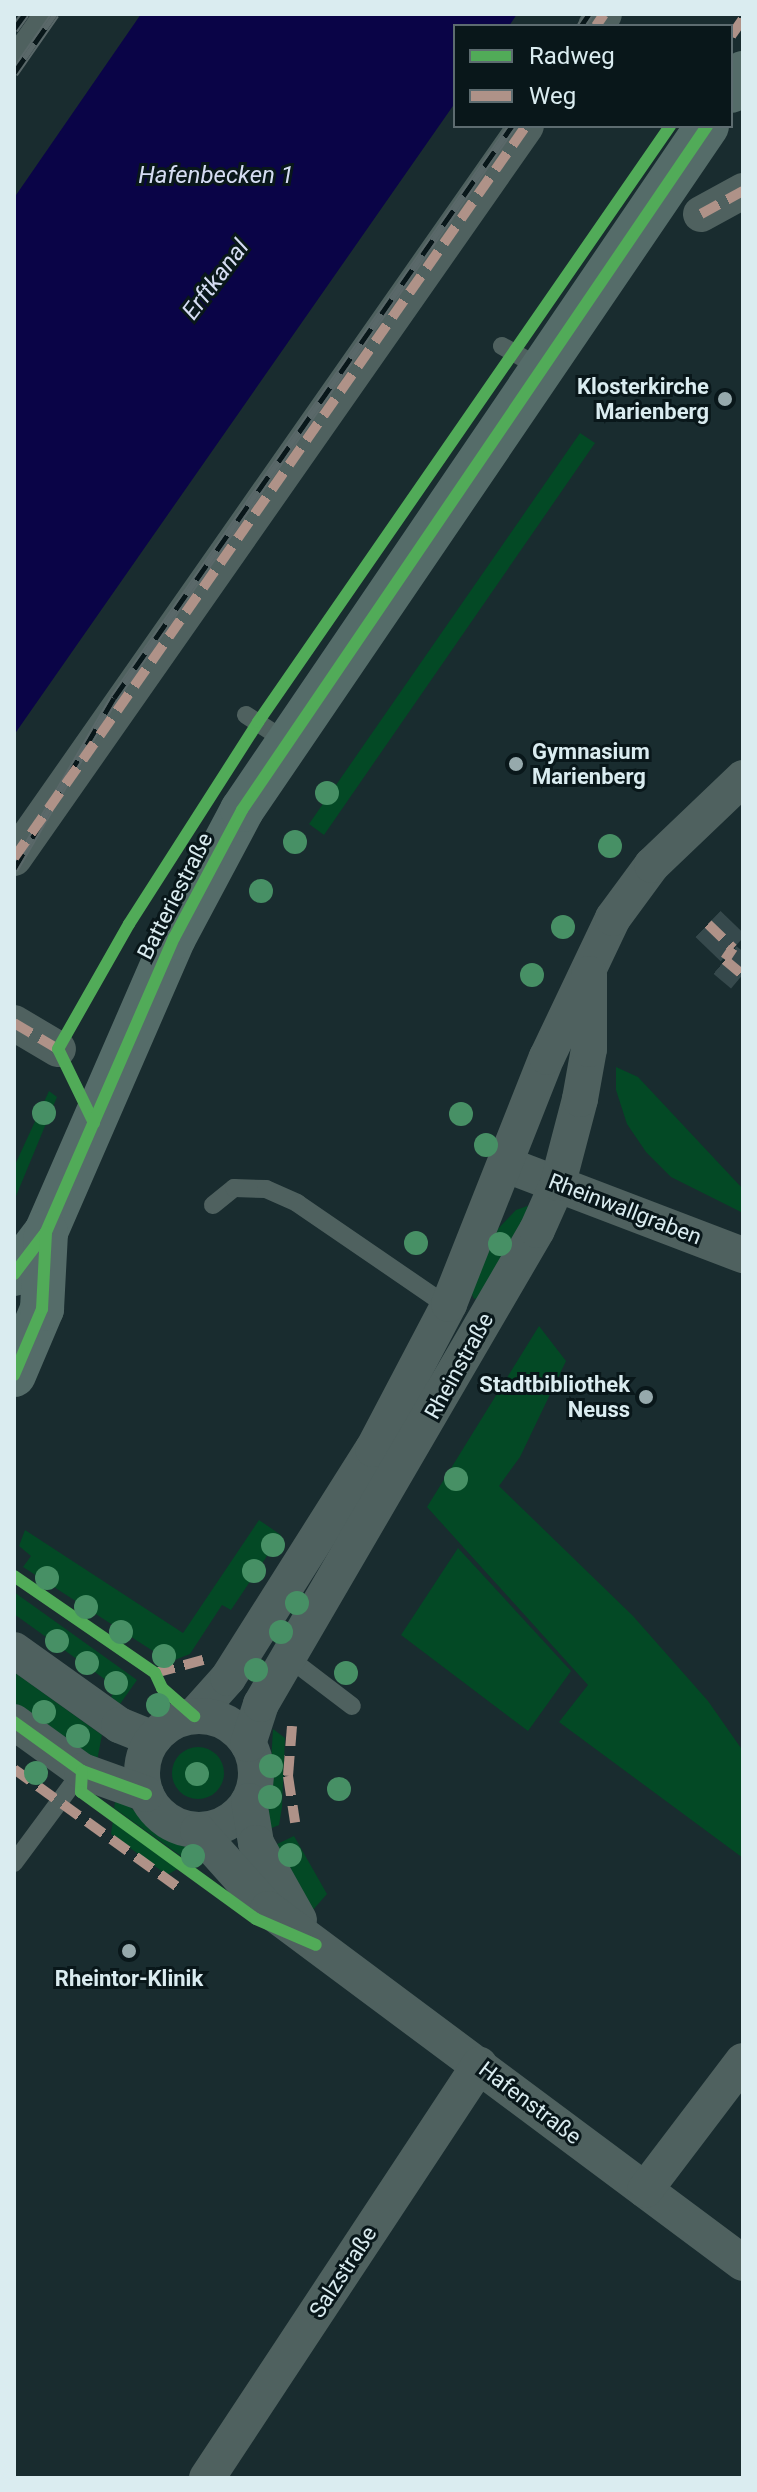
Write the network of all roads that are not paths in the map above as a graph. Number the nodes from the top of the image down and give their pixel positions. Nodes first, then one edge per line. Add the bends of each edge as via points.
1 (42, 14) edge
2 (14, 54) edge
3 (525, 128) edge
4 (706, 128) edge
5 (743, 191) edge
6 (701, 214) dead end
7 (502, 346) dead end
8 (541, 368) junction
9 (246, 715) dead end
10 (286, 741) junction
11 (743, 778) edge
12 (14, 858) edge
13 (589, 961) junction
14 (14, 1023) edge
15 (58, 1049) dead end
16 (507, 1165) junction
17 (558, 1183) junction
18 (213, 1205) dead end
19 (46, 1232) junction
20 (743, 1255) edge
21 (14, 1274) edge
22 (449, 1304) junction
23 (472, 1344) junction
24 (14, 1375) edge
25 (14, 1650) edge
26 (289, 1658) junction
27 (352, 1706) dead end
28 (194, 1716) junction
29 (14, 1722) edge
30 (153, 1739) junction
31 (248, 1744) junction
32 (82, 1771) junction
33 (146, 1794) junction
34 (249, 1801) junction
35 (198, 1831) junction
36 (14, 1863) edge
37 (316, 1945) junction
38 (743, 2061) edge
39 (479, 2065) junction
40 (645, 2190) junction
41 (743, 2263) edge
42 (207, 2478) edge

1 - 2 lane
3 - 12 street
4 - 8 main road, Batteriestraße
5 - 6 street
7 - 8 lane
8 - 10 main road, Batteriestraße
9 - 10 lane
10 - 19 main road, Batteriestraße via 174,938
11 - 13 street, Rheinstraße via 652,865
13 - 16 street, Rheinstraße
13 - 17 street, Rheinstraße via 589,1049
14 - 15 street
16 - 17 street, Rheinwallgraben
16 - 22 street, Rheinstraße
17 - 20 street, Rheinwallgraben
17 - 23 street, Rheinstraße
18 - 22 lane via 234,1188 266,1189 297,1203
19 - 21 main road, Batteriestraße
19 - 24 main road, Batteriestraße via 42,1309
22 - 23 lane
22 - 28 street, Rheinstraße via 373,1449 228,1678
23 - 26 street, Rheinstraße
25 - 30 street via 119,1725
26 - 27 lane
26 - 31 street, Rheinstraße via 261,1704
28 - 30 street
28 - 31 street via 225,1722
29 - 32 street, Hafenstraße
30 - 33 street via 142,1775
31 - 34 street, Hafenstraße via 257,1772
32 - 33 street, Hafenstraße
32 - 36 lane
33 - 35 street, Hafenstraße via 166,1820
34 - 35 street via 228,1823
34 - 37 street, Hafenstraße via 250,1820 267,1866
35 - 37 street, Hafenstraße via 242,1884
37 - 39 street, Hafenstraße
38 - 40 street
39 - 40 street, Hafenstraße
39 - 42 street, Salzstraße
40 - 41 street, Hafenstraße

